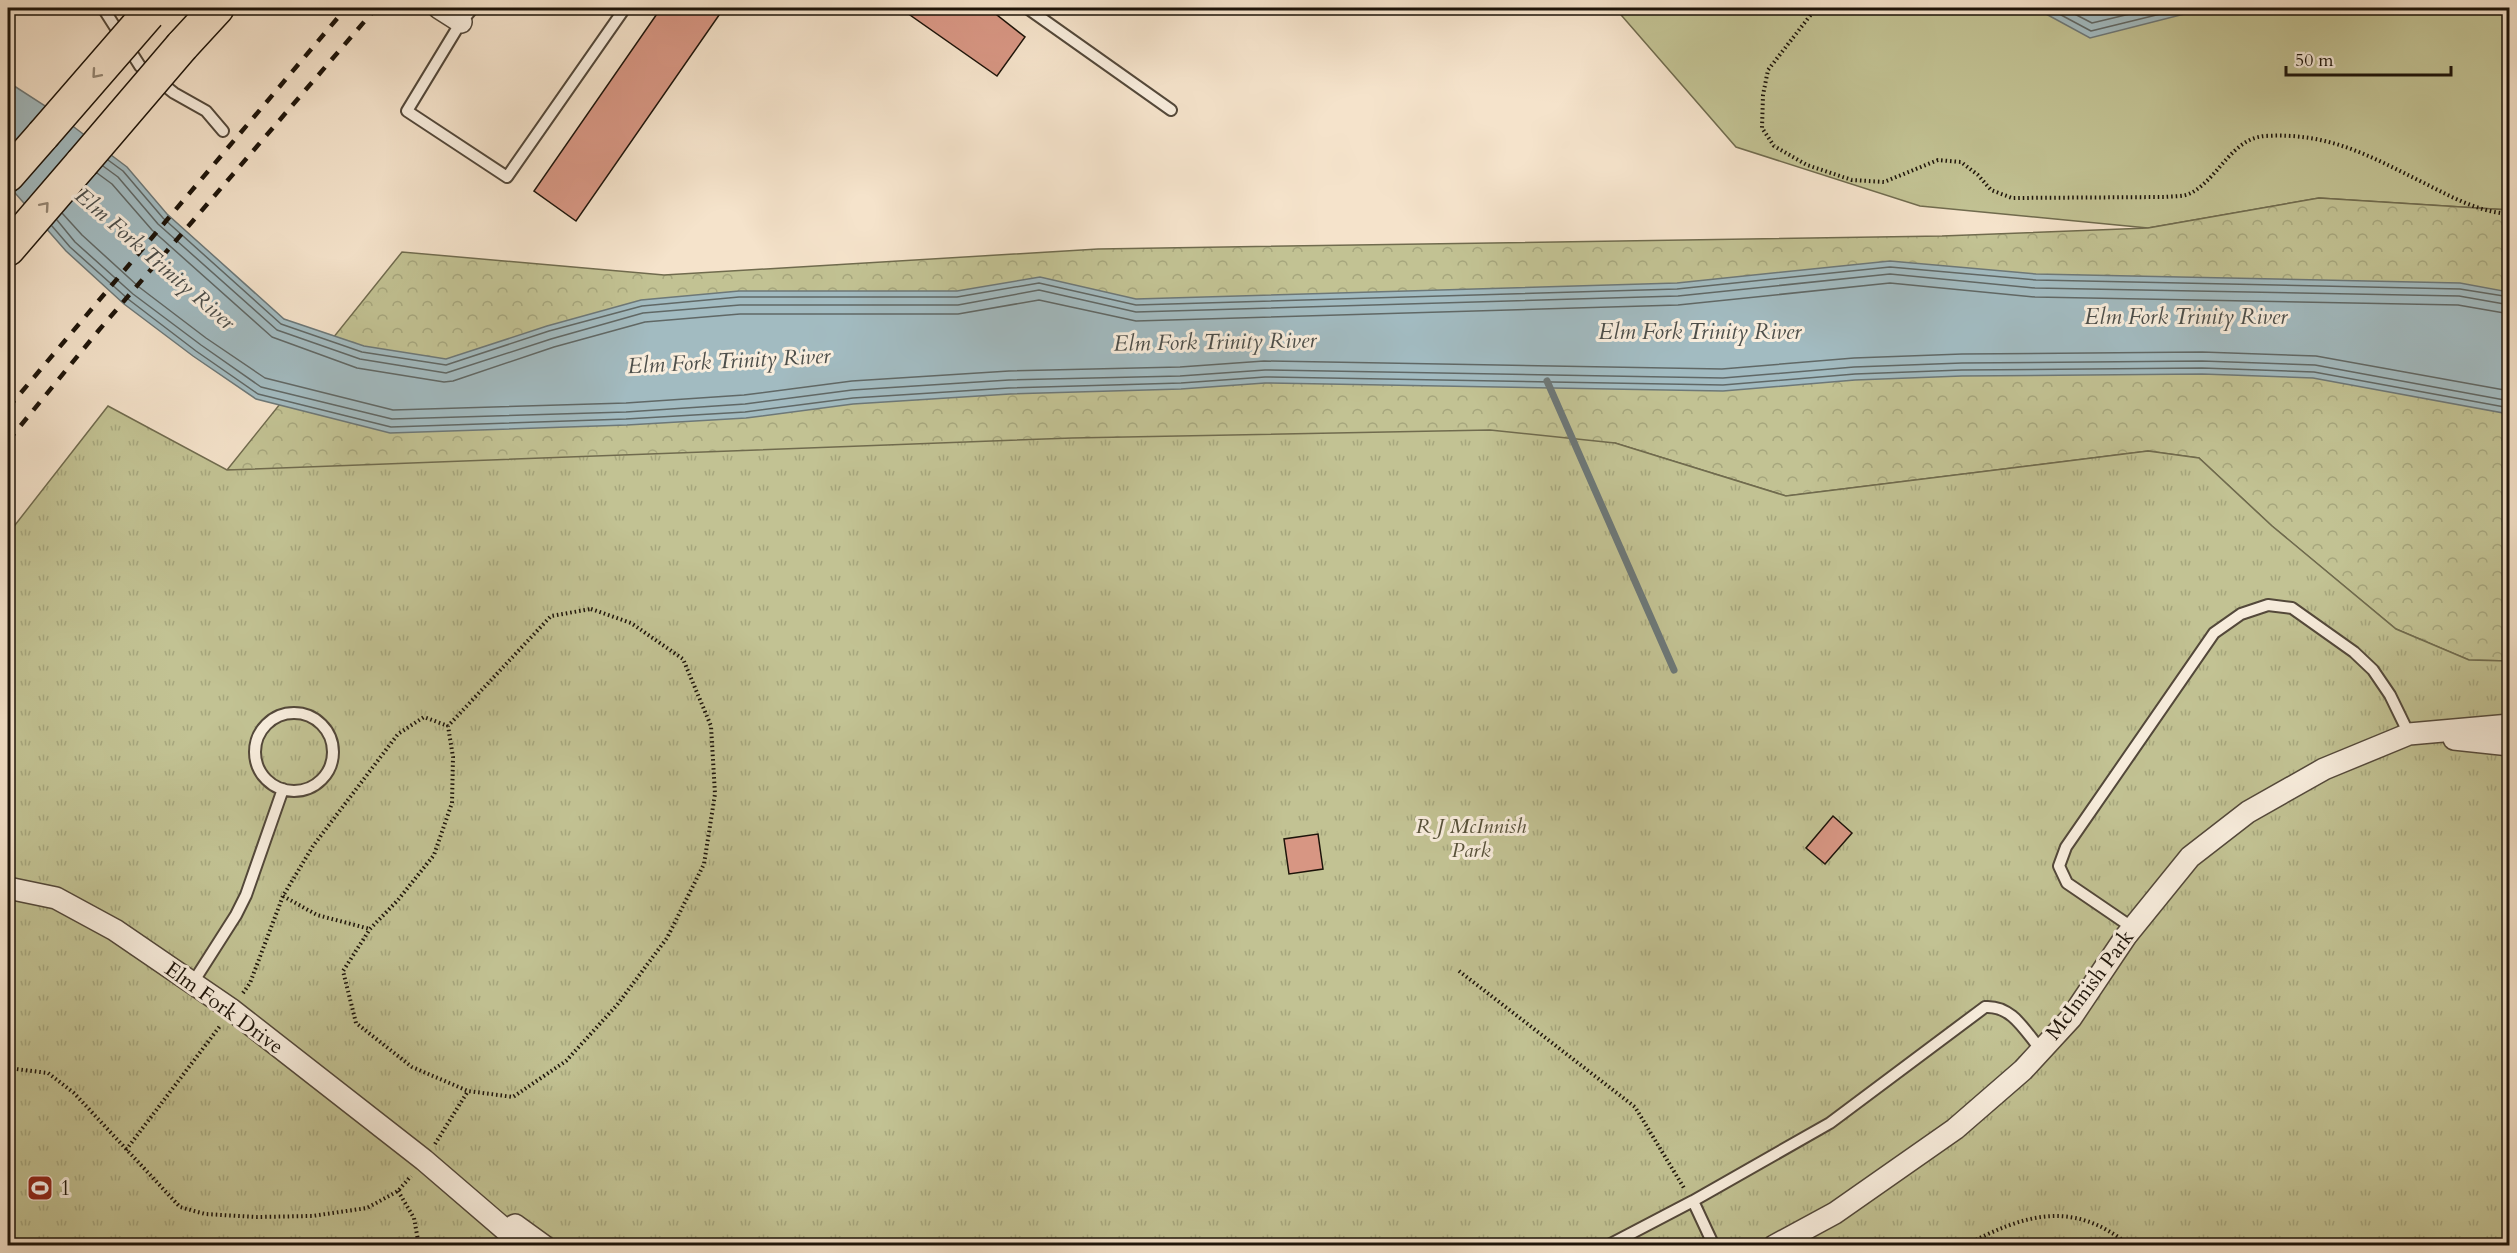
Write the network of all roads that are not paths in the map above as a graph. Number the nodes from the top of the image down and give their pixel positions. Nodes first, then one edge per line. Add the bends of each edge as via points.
1 (103, 8) edge
2 (217, 8) edge
3 (439, 8) edge
4 (625, 8) edge
5 (1027, 8) edge
6 (151, 11) edge
7 (467, 15) edge
8 (1171, 110) dead end
9 (223, 130) dead end
10 (8, 176) edge
11 (8, 249) edge
12 (2510, 724) edge
13 (2409, 734) junction
14 (2510, 745) edge
15 (283, 789) junction
16 (8, 888) edge
17 (2133, 928) junction
18 (192, 984) junction
19 (2041, 1050) junction
20 (424, 1160) junction
21 (1692, 1201) junction
22 (524, 1245) edge
23 (544, 1245) edge
24 (1607, 1245) edge
25 (1714, 1245) edge
26 (1774, 1245) edge

1 - 9 lane via 140,66 174,93 206,111
11 -> 2 main road, bridge
3 - 7 street
4 - 7 lane via 507,177 406,111
5 - 8 lane
6 -> 10 main road, bridge
12 - 13 street, McInnish Park
13 - 14 street, McInnish Park
13 - 17 street, McInnish Park via 2324,770 2248,812 2190,857
13 - 17 lane via 2390,694 2354,652 2292,608 2268,605 2241,614 2214,633 2066,847 2059,866 2067,883
15 - 15 lane via 302,791 315,786 331,765 331,738 316,719 280,716 261,731 256,742 258,767 265,779
15 - 18 lane via 246,895
16 - 18 street, Elm Fork Drive via 56,898 115,930
17 - 19 street, McInnish Park via 2071,1018
18 - 20 street, Elm Fork Drive via 232,1010
19 - 21 lane via 2009,1012 1997,1006 1985,1007 1830,1123
19 - 26 street, McInnish Park via 1955,1129 1835,1213
20 - 22 street, Elm Fork Drive
20 - 23 street, Elm Fork Drive
21 - 24 lane
21 - 25 lane

